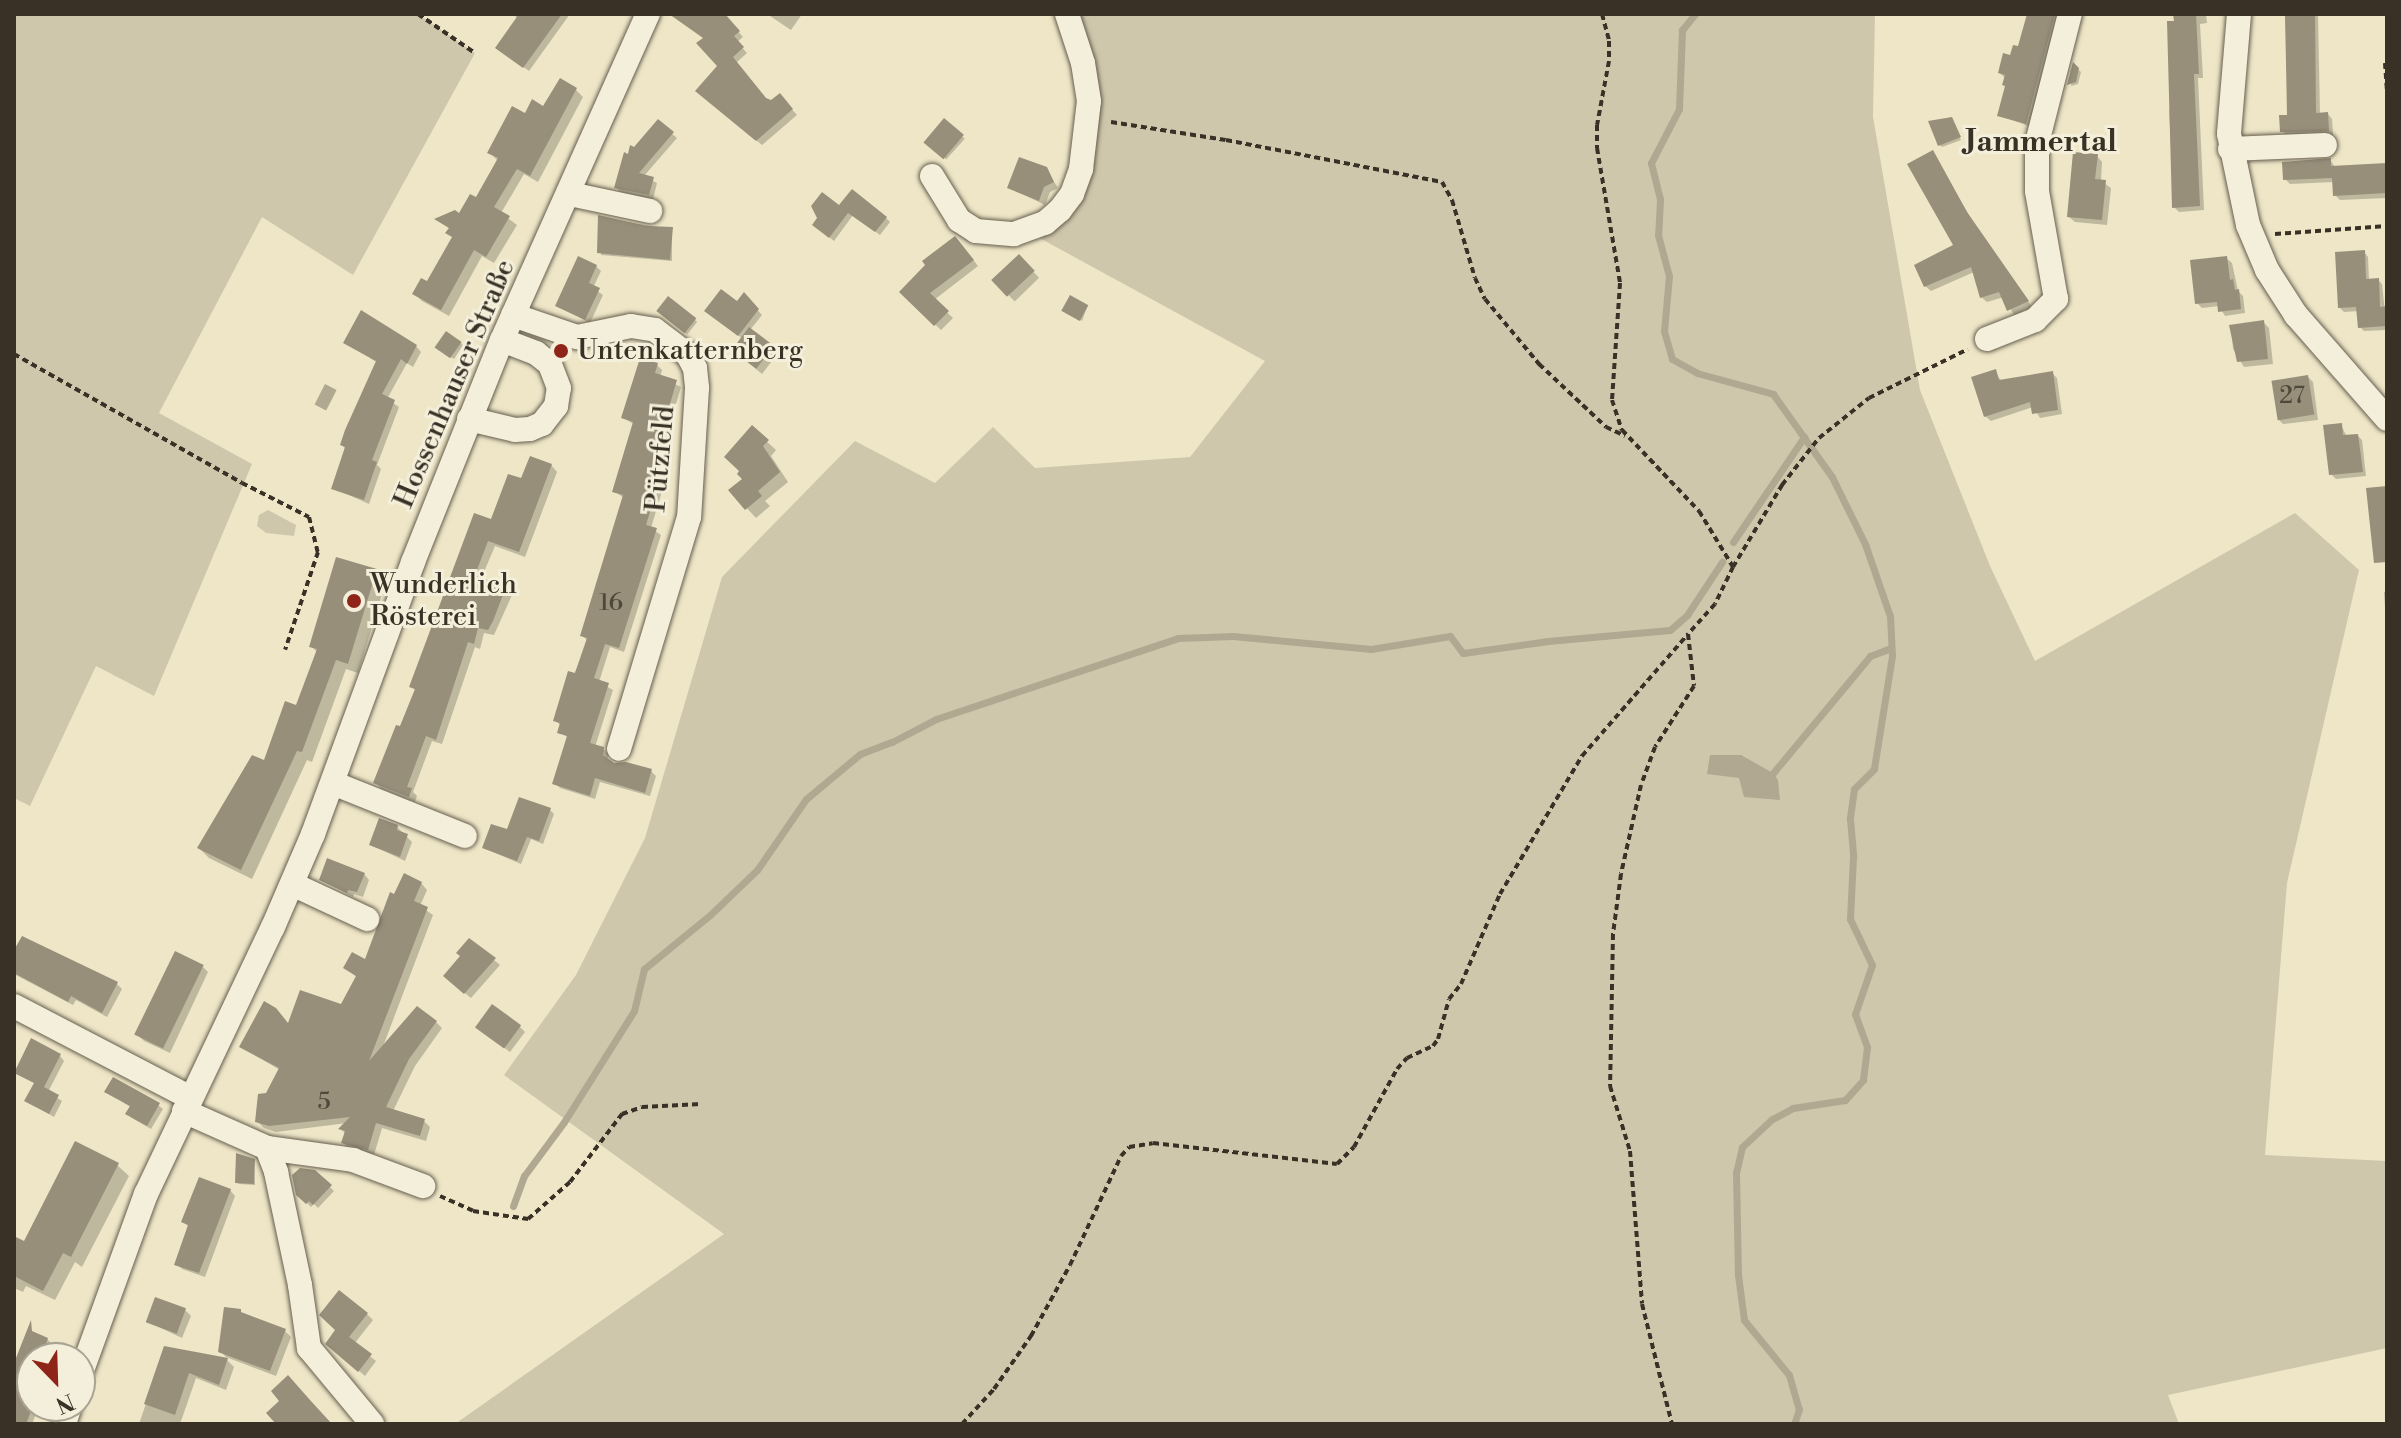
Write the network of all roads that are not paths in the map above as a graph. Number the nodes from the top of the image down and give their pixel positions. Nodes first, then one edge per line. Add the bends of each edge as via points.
1 (648, 14) edge
2 (1067, 14) edge
3 (2070, 14) edge
4 (2239, 14) edge
5 (2325, 145) dead end
6 (2230, 149) junction
7 (932, 176) dead end
8 (570, 194) junction
9 (650, 211) dead end
10 (513, 315) junction
11 (1987, 339) road end
12 (502, 340) junction
13 (469, 419) junction
14 (2387, 419) edge
15 (619, 749) dead end
16 (333, 783) junction
17 (465, 836) dead end
18 (292, 884) junction
19 (367, 919) dead end
20 (14, 1006) edge
21 (188, 1104) junction
22 (267, 1148) junction
23 (423, 1186) road end
24 (92, 1342) edge
25 (372, 1424) edge

1 - 8 street, Hossenhauser Straße
2 - 7 street via 1089,101 1081,169 1072,194 1045,223 1003,235 966,226 944,201
3 - 11 street via 2037,143 2036,172 2056,299 2035,320
4 - 6 street
5 - 6 street
6 - 14 street via 2252,236 2267,270 2296,315
8 - 9 street
8 - 10 street, Hossenhauser Straße
10 - 12 street, Hossenhauser Straße
10 - 15 street, Pützfeld via 577,337 631,326 655,330 688,355 695,368 689,517
12 - 13 street, Hossenhauser Straße
12 - 13 street via 550,364 559,388 556,406 542,424 530,429
13 - 16 street, Hossenhauser Straße
16 - 17 street
16 - 18 street, Hossenhauser Straße
18 - 19 street
18 - 21 street, Hossenhauser Straße
20 - 21 street
21 - 22 street
21 - 24 street, Hossenhauser Straße via 132,1229
22 - 23 street via 353,1160
22 - 25 street via 300,1285 309,1348

